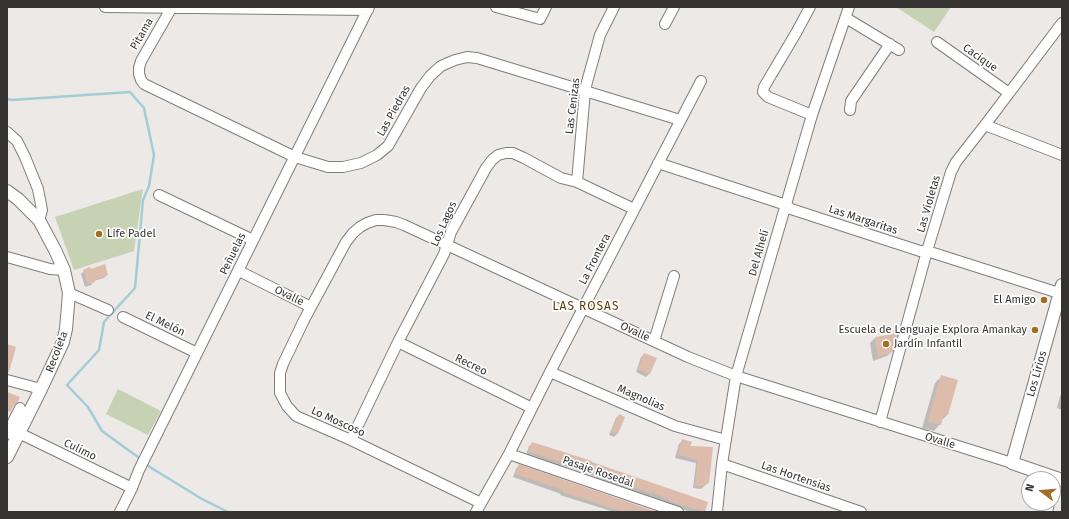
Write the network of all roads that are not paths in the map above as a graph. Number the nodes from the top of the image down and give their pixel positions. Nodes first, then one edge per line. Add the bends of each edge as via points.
1 (105, 7) edge
2 (496, 7) edge
3 (546, 7) edge
4 (614, 7) edge
5 (674, 7) edge
6 (810, 7) edge
7 (849, 7) edge
8 (172, 8) edge
9 (369, 8) edge
10 (846, 18) junction
11 (1062, 23) edge
12 (665, 24) dead end
13 (876, 35) junction
14 (937, 42) dead end
15 (890, 44) junction
16 (899, 50) dead end
17 (881, 57) junction
18 (139, 74) joint
19 (701, 81) dead end
20 (585, 91) junction
21 (1009, 93) junction
22 (850, 110) dead end
23 (812, 115) junction
24 (680, 120) junction
25 (985, 125) junction
26 (7, 132) edge
27 (1062, 155) edge
28 (295, 157) junction
29 (658, 163) junction
30 (577, 182) junction
31 (7, 191) edge
32 (159, 195) dead end
33 (786, 205) junction
34 (634, 209) junction
35 (39, 220) junction
36 (253, 240) junction
37 (447, 244) junction
38 (927, 251) junction
39 (7, 257) edge
40 (64, 270) junction
41 (239, 270) junction
42 (674, 276) dead end
43 (1061, 291) edge
44 (69, 293) junction
45 (311, 307) junction
46 (583, 308) junction
47 (108, 310) dead end
48 (123, 317) dead end
49 (654, 341) junction
50 (398, 342) junction
51 (197, 353) junction
52 (550, 372) junction
53 (736, 376) junction
54 (7, 380) edge
55 (41, 389) junction
56 (20, 408) dead end
57 (532, 408) junction
58 (880, 422) junction
59 (13, 433) edge
60 (351, 440) junction
61 (726, 440) junction
62 (509, 454) junction
63 (7, 457) edge
64 (1012, 463) junction
65 (722, 464) junction
66 (1036, 471) edge
67 (132, 488) junction
68 (478, 508) edge
69 (120, 512) edge
70 (678, 512) edge
71 (717, 512) edge
72 (861, 512) edge

1 - 8 street
2 - 3 street via 540,19
4 - 20 street, Las Cenizas via 600,35
5 - 12 street
6 - 23 street via 763,92 768,97
7 - 10 street, Del Alhelí
8 - 9 street
8 - 18 street, Pitama via 141,61
9 - 28 street, Peñuelas
10 - 13 street
10 - 23 street, Del Alhelí
11 - 21 street, Las Violetas
13 - 15 street
13 - 17 street
14 - 21 street, Cacique
15 - 16 street
15 - 17 street
17 - 22 street via 851,101
18 - 28 street, Las Piedras via 144,84
19 - 24 street, La Frontera
20 - 24 street, Las Piedras
20 - 28 street, Las Piedras via 477,58 466,57 441,66 430,76 388,146 377,155 361,163 343,167 328,167
20 - 30 street, Las Cenizas
21 - 25 street, Las Violetas
23 - 33 street, Del Alhelí
24 - 29 street, La Frontera
25 - 27 street
25 - 38 street, Las Violetas via 951,172
26 - 35 street via 17,141 38,189 42,210
28 - 36 street, Peñuelas
29 - 33 street, Las Margaritas
29 - 34 street, La Frontera
30 - 34 street, Los Lagos
30 - 37 street, Los Lagos via 561,178 513,153 498,155 486,168
31 - 35 main road, Recoleta
32 - 36 street
33 - 38 street, Las Margaritas via 791,209 920,251
33 - 53 street, Del Alhelí
34 - 46 street, La Frontera
35 - 40 main road, Recoleta
36 - 41 street, Peñuelas
37 - 45 street, Ovalle via 396,222 376,220 367,223 346,242
37 - 46 street, Ovalle
37 - 50 street, Los Lagos
38 - 43 street, Las Margaritas
38 - 58 street, Las Violetas
39 - 40 street via 50,269
40 - 44 main road, Recoleta
41 - 45 street, Ovalle
41 - 51 street, Peñuelas
42 - 49 street
43 - 64 main road, Los Lirios
44 - 47 street
44 - 55 main road, Recoleta via 63,342
45 - 60 street, Lo Moscoso via 283,364 280,373 280,393 296,416
46 - 49 street, Ovalle
46 - 52 street, La Frontera
48 - 51 street, El Melón
49 - 53 street, Ovalle
50 - 57 street, Recreo
50 - 60 street, Los Lagos
51 - 67 street, Peñuelas
52 - 57 street, La Frontera
52 - 61 street, Magnolias via 674,426
53 - 58 street, Ovalle
53 - 61 street, Del Alhelí
54 - 55 street
55 - 59 main road, Recoleta
56 - 59 street, Recoleta
57 - 62 street, La Frontera
58 - 64 street, Ovalle
59 - 63 main road, Recoleta
59 - 67 street, Culimo
60 - 68 street, Lo Moscoso
61 - 65 street, Del Alhelí
62 - 68 street, La Frontera
62 - 70 street, Pasaje Rosedal
64 - 66 main road, Ovalle
65 - 71 street, Del Alhelí
65 - 72 street, Las Hortensias
67 - 69 street, Peñuelas

